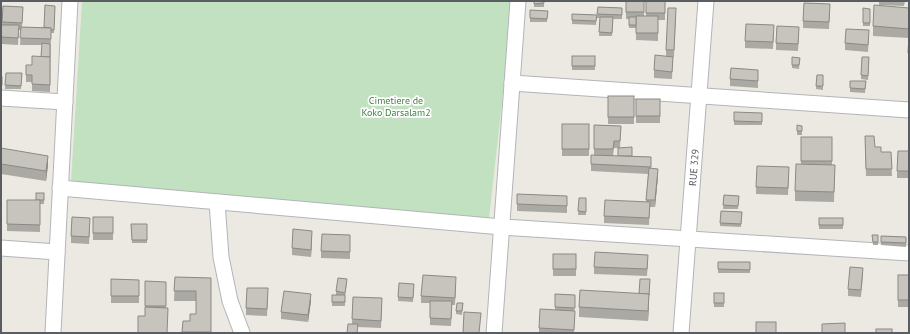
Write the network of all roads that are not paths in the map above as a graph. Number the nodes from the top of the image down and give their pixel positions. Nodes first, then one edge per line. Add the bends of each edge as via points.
1 (70, 1) edge
2 (518, 1) edge
3 (706, 1) edge
4 (512, 83) junction
5 (699, 96) junction
6 (1, 98) edge
7 (65, 102) junction
8 (909, 110) edge
9 (60, 188) junction
10 (216, 202) junction
11 (502, 227) junction
12 (688, 240) junction
13 (1, 248) edge
14 (57, 252) junction
15 (909, 253) edge
16 (53, 333) edge
17 (242, 333) edge
18 (494, 333) edge
19 (681, 333) edge

1 - 7 street
2 - 4 street
3 - 5 street, RUE 329
4 - 5 street
4 - 11 street
5 - 8 street
5 - 12 street, RUE 329
6 - 7 street
7 - 9 street
9 - 10 street
9 - 14 street
10 - 11 street
10 - 17 street via 221,257 230,301
11 - 12 street
11 - 18 street
12 - 15 street
12 - 19 street, RUE 329
13 - 14 street
14 - 16 street

